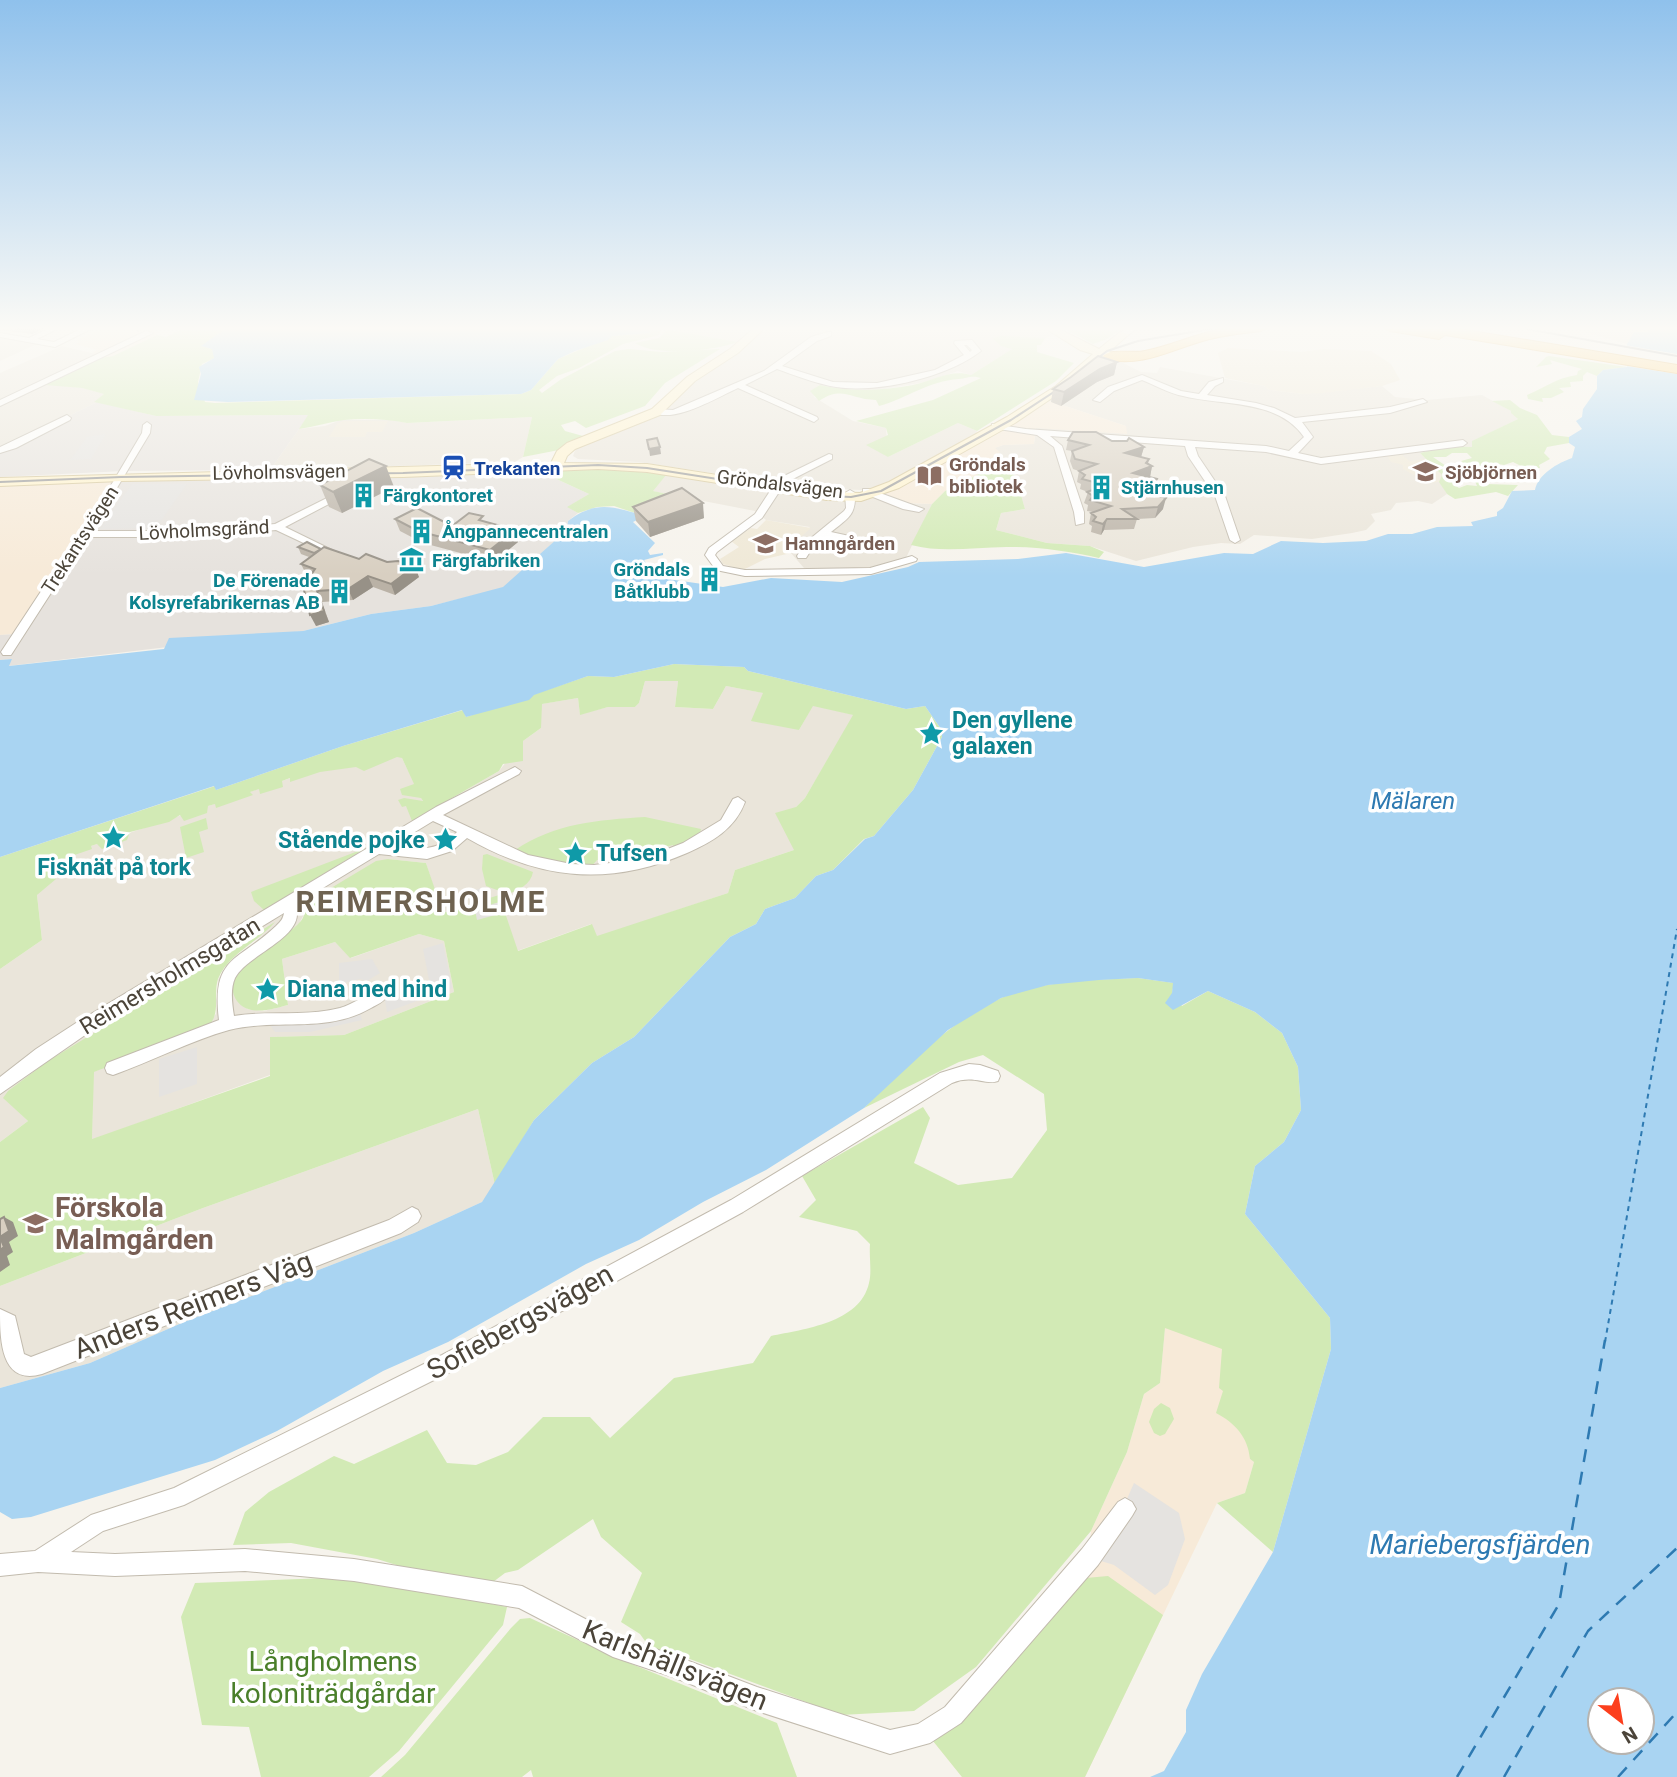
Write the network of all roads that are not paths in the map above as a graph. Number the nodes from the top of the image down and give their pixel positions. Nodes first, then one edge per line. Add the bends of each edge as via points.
1 (681, 410) edge
2 (794, 410) edge
3 (1022, 410) edge
4 (1267, 410) edge
5 (1390, 410) edge
6 (656, 412) joint
7 (67, 418) dead end
8 (814, 419) dead end
9 (1297, 420) junction
10 (147, 425) dead end
11 (1000, 425) junction
12 (1038, 432) junction
13 (1068, 434) junction
14 (1189, 443) junction
15 (1464, 443) dead end
16 (1056, 444) junction
17 (0, 450) edge
18 (1292, 454) junction
19 (829, 457) dead end
20 (563, 463) junction
21 (122, 475) junction
22 (0, 480) edge
23 (356, 486) edge
24 (777, 487) junction
25 (869, 493) junction
26 (850, 495) junction
27 (919, 509) dead end
28 (1079, 523) dead end
29 (276, 527) junction
30 (822, 533) junction
31 (84, 534) junction
32 (1235, 540) dead end
33 (864, 542) dead end
34 (331, 552) edge
35 (802, 556) dead end
36 (912, 559) dead end
37 (17, 635) junction
38 (0, 636) edge
39 (7, 652) dead end
40 (515, 771) dead end
41 (738, 802) dead end
42 (434, 817) junction
43 (465, 831) junction
44 (380, 849) junction
45 (288, 905) junction
46 (380, 995) dead end
47 (227, 1024) junction
48 (113, 1068) dead end
49 (992, 1076) dead end
50 (0, 1087) edge
51 (412, 1216) dead end
52 (0, 1318) edge
53 (1125, 1509) dead end
54 (38, 1562) junction
55 (0, 1565) edge

1 - 6 street
2 - 8 street
3 - 11 street, Gröndalsvägen
4 - 9 street
5 - 9 street
6 - 20 street via 585,440
7 - 17 street
9 - 18 street via 1309,437
10 - 21 street, Trekantsvägen
11 - 12 street
11 - 25 street, Gröndalsvägen
12 - 13 street
12 - 16 street
13 - 14 street
13 - 16 street
14 - 18 street
14 - 32 street via 1220,496
15 - 18 street via 1321,461
16 - 28 street
19 - 24 street
20 - 21 street, Lövholmsvägen via 338,475
20 - 24 street, Gröndalsvägen via 648,468
21 - 22 street, Lövholmsvägen
21 - 31 street, Trekantsvägen
23 - 29 street, Lövholmsgränd
24 - 26 street, Gröndalsvägen
24 - 36 street via 759,516 717,546 710,555 713,563 732,572 871,571
25 - 26 street, Gröndalsvägen
25 - 27 street
26 - 30 street via 848,513
29 - 31 street, Lövholmsgränd via 197,534
29 - 34 street
30 - 33 street
30 - 35 street
31 - 37 street, Trekantsvägen
37 - 38 street
37 - 39 street, Trekantsvägen
40 - 42 street, Reimersholmsgatan
41 - 43 street via 726,823 697,842 662,859 622,869 585,872 541,866
42 - 43 street
42 - 44 street, Reimersholmsgatan
43 - 44 street via 453,846 433,854
44 - 45 street, Reimersholmsgatan
45 - 47 street via 290,921 239,961 224,980
45 - 50 street, Reimersholmsgatan via 82,1028
46 - 47 street via 325,1019 247,1019
47 - 48 street
49 - 54 street, Sofiebergsvägen via 976,1069 946,1078 737,1206 449,1362 177,1498 98,1522
51 - 52 street, Anders Reimers Väg via 395,1227 31,1367 15,1359 8,1323
53 - 54 street, Karlshällsvägen via 1090,1557 953,1715 922,1735 890,1742 612,1646 522,1597 354,1570 245,1560 115,1566
54 - 55 street, Karlshällsvägen

